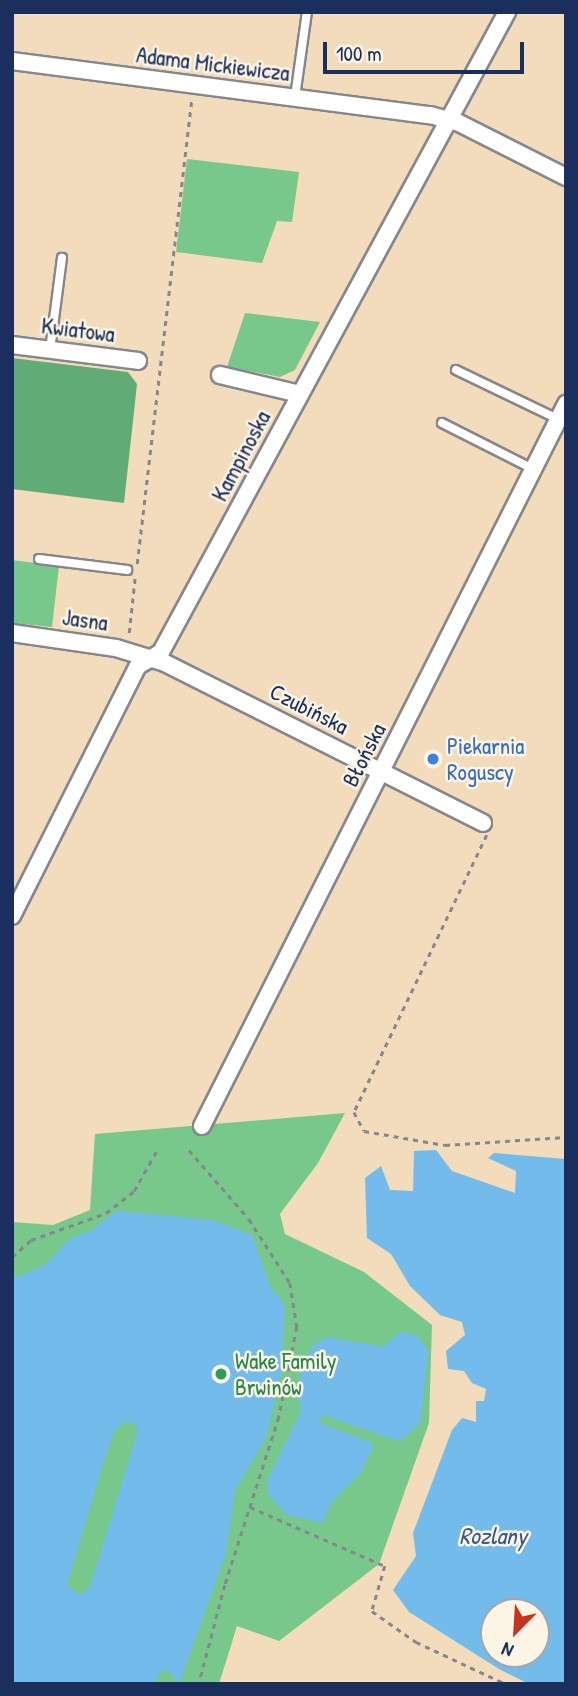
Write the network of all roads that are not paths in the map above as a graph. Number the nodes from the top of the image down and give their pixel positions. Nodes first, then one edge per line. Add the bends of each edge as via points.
1 (307, 12) edge
2 (508, 12) edge
3 (12, 61) edge
4 (295, 97) junction
5 (449, 120) junction
6 (566, 177) edge
7 (62, 258) dead end
8 (12, 345) edge
9 (50, 350) junction
10 (138, 361) dead end
11 (456, 370) dead end
12 (220, 375) dead end
13 (300, 394) junction
14 (566, 404) edge
15 (558, 419) junction
16 (442, 423) dead end
17 (533, 468) junction
18 (39, 559) dead end
19 (127, 570) dead end
20 (12, 634) edge
21 (150, 659) junction
22 (382, 771) junction
23 (482, 823) road end
24 (12, 916) edge
25 (202, 1126) dead end

1 - 4 lane
2 - 5 street, Kampinoska
3 - 4 street, Adama Mickiewicza
4 - 5 street, Adama Mickiewicza
5 - 6 street, Adama Mickiewicza
5 - 13 street, Kampinoska
7 - 9 lane
8 - 9 street, Kwiatowa
9 - 10 street, Kwiatowa
11 - 15 lane
12 - 13 street
13 - 21 street, Kampinoska via 161,652
14 - 15 street, Błońska
15 - 17 street, Błońska
16 - 17 lane
17 - 22 street, Błońska
18 - 19 lane
20 - 21 street, Jasna via 116,648
21 - 22 street, Czubińska
21 - 24 street, Kampinoska via 138,666
22 - 23 street, Czubińska
22 - 25 street, Błońska

